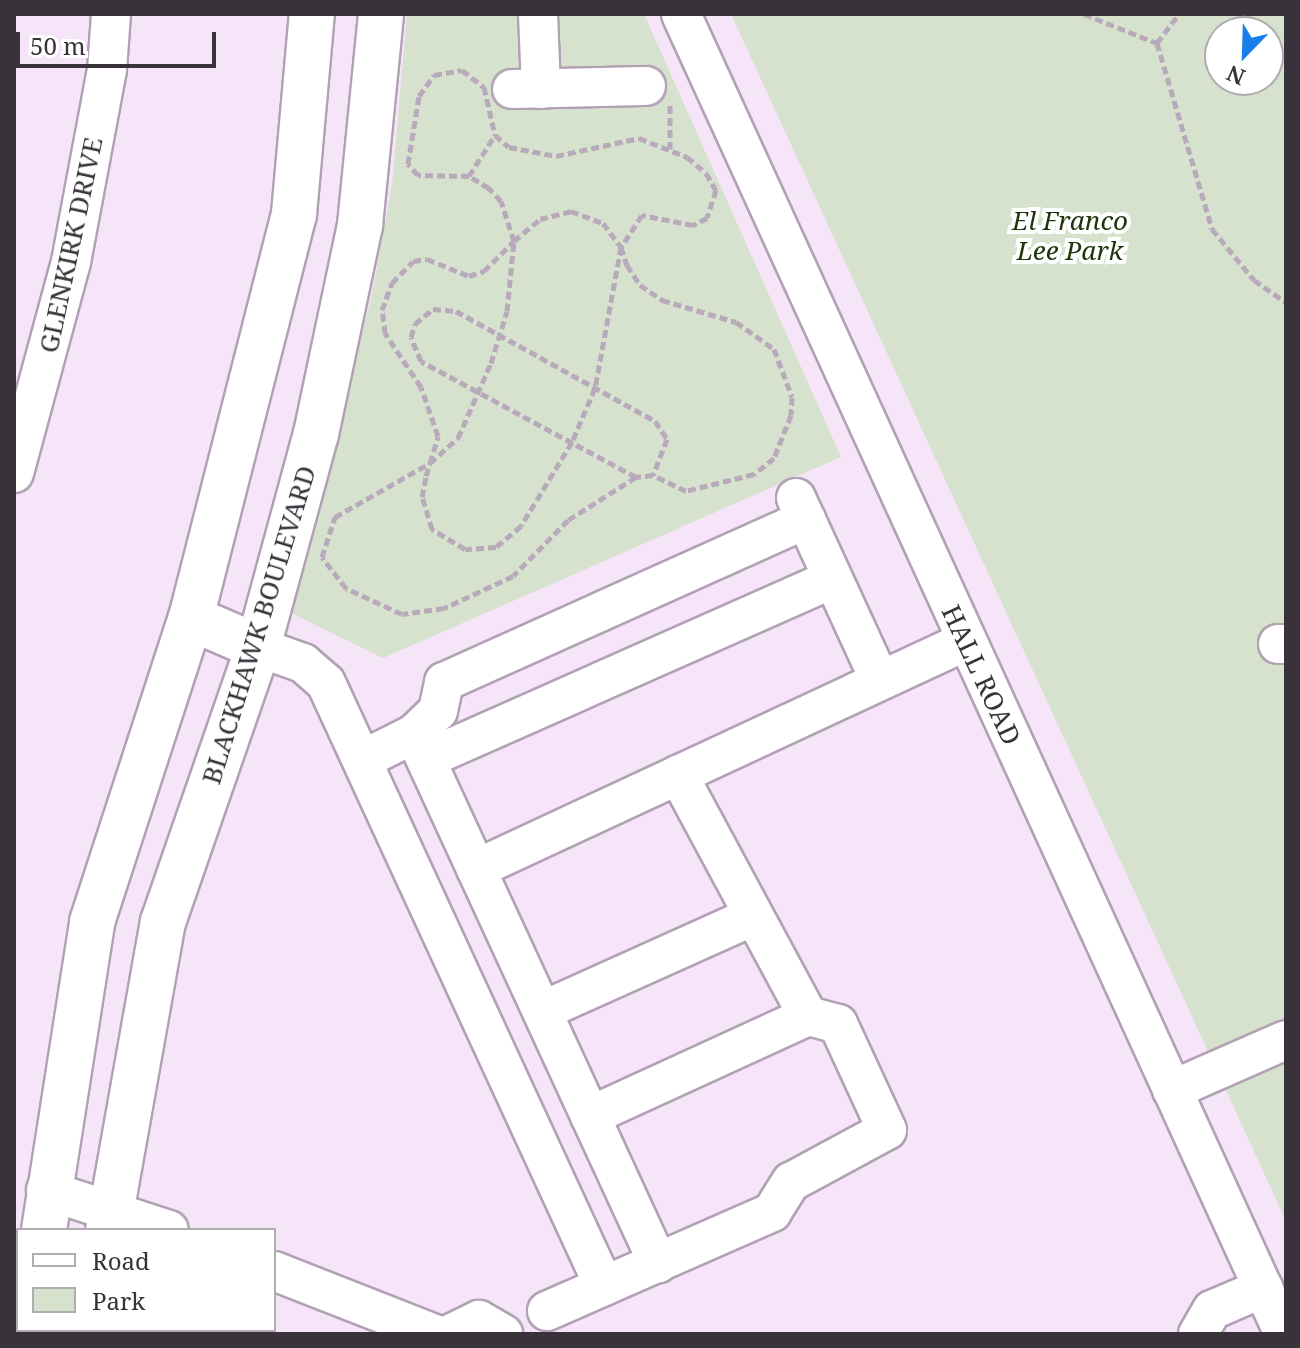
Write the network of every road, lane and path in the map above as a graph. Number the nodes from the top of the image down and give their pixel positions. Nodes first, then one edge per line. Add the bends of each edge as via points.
1 (111, 14) edge
2 (312, 14) edge
3 (381, 14) edge
4 (538, 14) edge
5 (681, 14) edge
6 (1084, 14) edge
7 (1179, 14) edge
8 (1157, 43) junction
9 (646, 86) dead end
10 (495, 135) junction
11 (469, 176) junction
12 (294, 214) junction
13 (360, 225) junction
14 (514, 241) junction
15 (621, 247) junction
16 (1286, 302) edge
17 (500, 336) junction
18 (595, 388) junction
19 (479, 393) junction
20 (572, 442) junction
21 (430, 463) junction
22 (14, 473) edge
23 (653, 475) junction
24 (636, 477) junction
25 (832, 579) junction
26 (191, 618) junction
27 (966, 641) junction
28 (258, 647) junction
29 (880, 681) junction
30 (420, 746) junction
31 (362, 760) junction
32 (678, 775) junction
33 (476, 869) junction
34 (751, 917) junction
35 (542, 1011) junction
36 (808, 1016) junction
37 (1286, 1040) edge
38 (1172, 1090) junction
39 (590, 1116) junction
40 (45, 1210) edge
41 (108, 1218) edge
42 (159, 1228) edge
43 (658, 1263) junction
44 (276, 1272) edge
45 (604, 1286) junction
46 (1263, 1288) junction
47 (547, 1311) dead end
48 (435, 1334) edge
49 (450, 1334) edge
50 (503, 1334) edge
51 (1198, 1334) edge
52 (1284, 1334) edge

1 - 22 street, GLENKIRK DRIVE via 107,70 71,262
2 - 12 main road
3 - 13 main road, BLACKHAWK BOULEVARD
4 - 9 street via 527,89
5 - 27 street, HALL ROAD
6 - 8 path
7 - 8 path
8 - 16 path via 1212,229 1254,280
10 - 11 path
10 - 11 path via 484,87 462,70 434,75 419,96 408,164 418,175
10 - 15 path via 509,147 556,156 639,138 687,157 706,173 716,190 707,218 693,225 642,215
11 - 14 path via 501,201
12 - 13 main road
12 - 26 main road
13 - 28 main road, BLACKHAWK BOULEVARD via 316,434
14 - 15 path via 540,219 571,211 603,223
14 - 17 path
14 - 21 path via 484,271 469,276 427,259 413,261 392,283 382,310 396,356 435,416 438,436
15 - 18 path
15 - 23 path via 640,285 662,300 758,334 774,349 792,397 785,440 754,474 686,491
17 - 18 path
17 - 19 path
17 - 19 path via 444,308 433,309 415,324 411,337 421,361
18 - 20 path
18 - 23 path via 664,431 666,448
19 - 20 path
19 - 21 path via 458,438
20 - 21 path via 521,526 482,552 432,529 422,497
20 - 24 path
21 - 24 path via 403,482 351,503 335,517 324,547 331,572 346,588 402,614 444,608 513,576 568,520
23 - 24 path
25 - 29 street
25 - 30 street
25 - 30 street via 800,507 444,682 438,711
26 - 28 main road
26 - 40 main road via 92,922
27 - 29 street
27 - 38 street, HALL ROAD
28 - 31 street via 303,663 326,683
28 - 41 main road, BLACKHAWK BOULEVARD via 163,922
29 - 32 street
30 - 31 street
30 - 33 street
31 - 45 street
32 - 33 street
32 - 34 street
33 - 35 street
34 - 35 street
34 - 36 street
35 - 39 street
36 - 39 street
36 - 43 street via 838,1024 887,1130 791,1182 772,1212
37 - 38 street
38 - 46 street, HALL ROAD
39 - 43 street
40 - 41 street
41 - 42 street
43 - 45 street
44 - 48 street
45 - 47 street
46 - 51 street via 1212,1310
46 - 52 street, HALL ROAD
49 - 50 street via 479,1320

